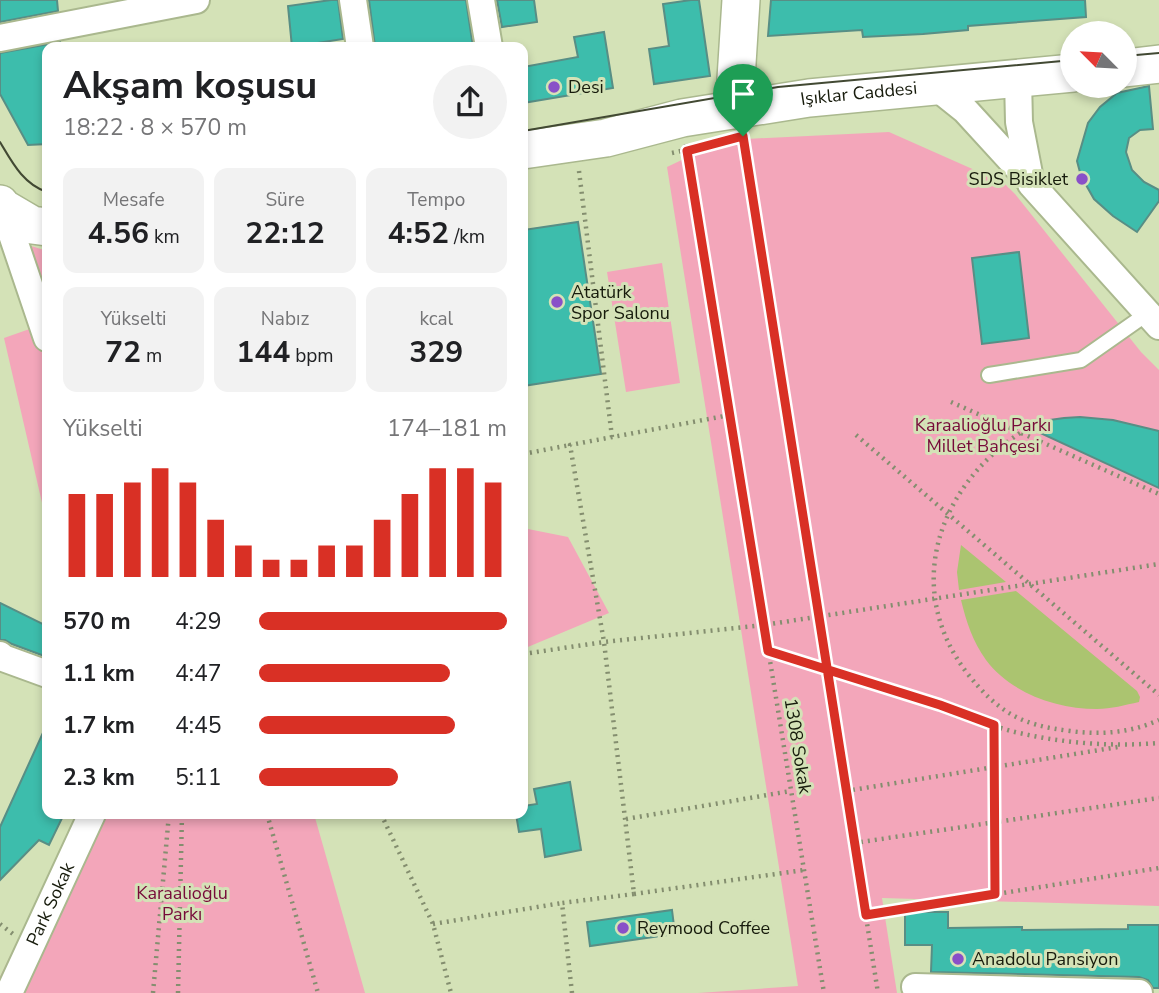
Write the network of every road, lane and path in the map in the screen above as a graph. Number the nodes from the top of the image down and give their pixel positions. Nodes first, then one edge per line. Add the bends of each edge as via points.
1 (196, 0) edge
2 (353, 0) edge
3 (481, 0) edge
4 (741, 0) edge
5 (159, 3) edge
6 (0, 38) edge
7 (360, 42) edge
8 (488, 42) edge
9 (1159, 64) edge
10 (1138, 66) edge
11 (1060, 74) edge
12 (1018, 79) junction
13 (935, 86) junction
14 (742, 129) junction
15 (606, 138) junction
16 (685, 148) junction
17 (528, 149) edge
18 (578, 164) dead end
19 (1031, 184) junction
20 (1, 207) edge
21 (42, 227) edge
22 (1154, 320) edge
23 (42, 324) edge
24 (989, 375) dead end
25 (951, 402) dead end
26 (730, 415) junction
27 (1020, 433) junction
28 (856, 435) dead end
29 (612, 437) junction
30 (570, 445) junction
31 (528, 453) edge
32 (1159, 494) edge
33 (948, 514) junction
34 (1159, 564) edge
35 (1030, 584) junction
36 (935, 599) junction
37 (819, 617) junction
38 (764, 625) junction
39 (604, 642) junction
40 (768, 651) junction
41 (528, 653) edge
42 (0, 655) edge
43 (827, 669) junction
44 (42, 672) edge
45 (1159, 695) edge
46 (1159, 720) edge
47 (994, 725) junction
48 (1159, 743) edge
49 (1137, 744) junction
50 (994, 767) junction
51 (791, 791) junction
52 (846, 791) junction
53 (1159, 798) edge
54 (90, 819) edge
55 (169, 819) edge
56 (182, 819) edge
57 (268, 819) edge
58 (383, 819) edge
59 (626, 819) junction
60 (995, 822) junction
61 (854, 843) junction
62 (1159, 868) edge
63 (804, 870) junction
64 (634, 894) junction
65 (995, 894) junction
66 (562, 903) junction
67 (866, 915) junction
68 (433, 924) junction
69 (915, 987) dead end
70 (9, 993) edge
71 (153, 993) edge
72 (178, 993) edge
73 (318, 993) edge
74 (451, 993) edge
75 (572, 993) edge
76 (824, 993) edge
77 (878, 993) edge
78 (1139, 993) edge

1 - 5 street
2 - 7 street
3 - 8 street
4 - 14 street via 736,79
5 - 6 street
9 - 10 street
11 - 12 street, Işıklar Caddesi
12 - 13 street, Işıklar Caddesi
12 - 19 street via 1019,122
13 - 14 street, Işıklar Caddesi via 809,98
13 - 19 street via 964,110
14 - 15 street, Işıklar Caddesi via 682,118
14 - 16 street
14 - 37 path
15 - 16 street
15 - 17 street, Işıklar Caddesi
16 - 26 path, 1308 Sokak
18 - 29 path
19 - 22 street
20 - 21 street
20 - 23 street
22 - 24 lane via 1081,360
25 - 27 path
26 - 29 path
26 - 38 path, 1308 Sokak
27 - 32 path
27 - 33 path via 978,467
28 - 33 path
29 - 30 path
30 - 31 path
30 - 39 path
33 - 35 path
33 - 36 path via 935,557
34 - 35 path
35 - 36 path
35 - 45 path
36 - 37 path
36 - 46 path via 956,657 1004,711 1030,723 1083,733 1124,732
37 - 38 path
37 - 43 path
38 - 39 path
38 - 40 path, 1308 Sokak
39 - 41 path
39 - 59 path
40 - 43 path
40 - 51 path, 1308 Sokak
42 - 44 street
43 - 47 path
43 - 52 path
47 - 49 path via 1059,740
47 - 50 path
48 - 49 path
49 - 50 path
50 - 52 path
50 - 60 path
51 - 59 path
51 - 63 path, 1308 Sokak
52 - 61 path
53 - 60 path
54 - 70 street, Park Sokak
55 - 71 path
56 - 72 path
57 - 73 path
58 - 68 path
59 - 64 path
60 - 61 path
60 - 65 path
61 - 67 path
62 - 65 path
63 - 64 path
63 - 76 path, 1308 Sokak
64 - 66 path
65 - 67 path
66 - 68 path
66 - 75 path
67 - 77 path
68 - 74 path
69 - 78 street

